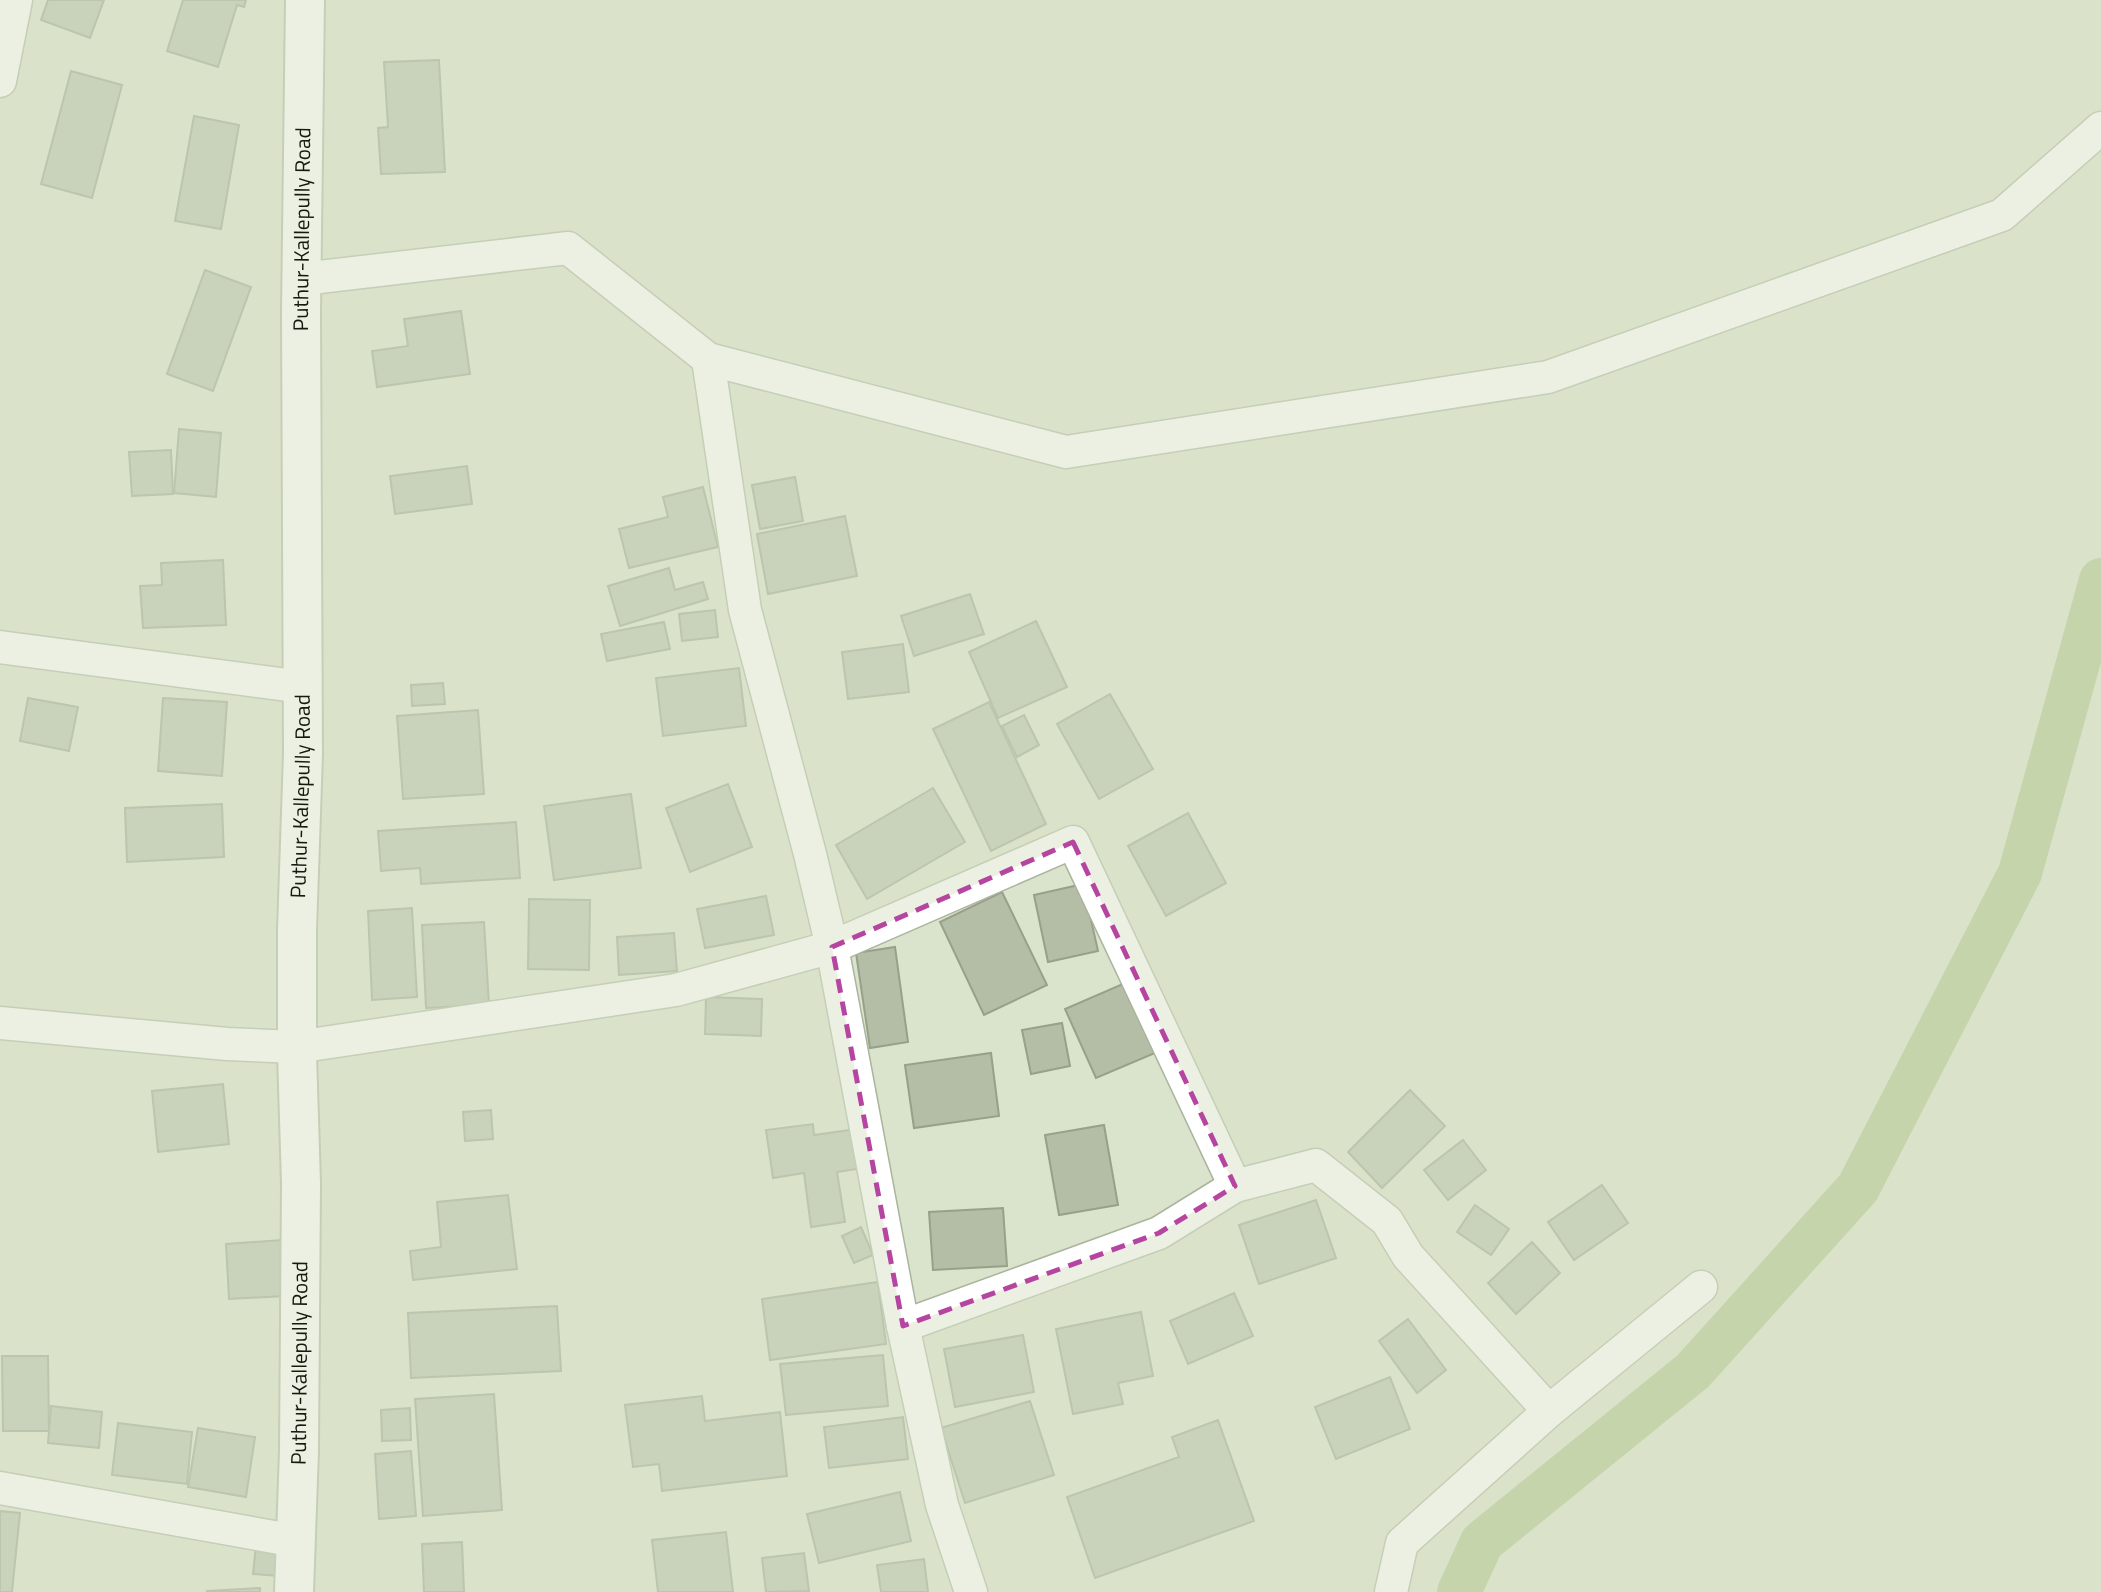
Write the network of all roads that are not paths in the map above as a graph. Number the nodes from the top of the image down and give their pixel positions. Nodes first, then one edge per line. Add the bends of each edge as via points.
1 (16, 0) edge
2 (305, 0) edge
3 (0, 81) edge
4 (2101, 128) edge
5 (302, 279) junction
6 (708, 359) junction
7 (0, 648) edge
8 (303, 687) junction
9 (832, 947) junction
10 (0, 1023) edge
11 (297, 1047) junction
12 (1235, 1186) junction
13 (1701, 1287) dead end
14 (903, 1326) junction
15 (1549, 1411) junction
16 (0, 1488) edge
17 (296, 1541) junction
18 (294, 1592) edge
19 (971, 1592) edge
20 (1391, 1592) edge

1 - 3 street
2 - 5 main road, Puthur-Kallepully Road
4 - 6 street via 2002,215 1548,377 1066,452
5 - 6 street via 568,248
5 - 8 main road, Puthur-Kallepully Road
6 - 9 street via 745,610
7 - 8 street
8 - 11 main road, Puthur-Kallepully Road
9 - 11 street via 676,990
9 - 12 street via 1073,842
9 - 14 street
10 - 11 street
11 - 17 main road, Puthur-Kallepully Road via 301,1184
12 - 14 street via 1159,1233
12 - 15 street via 1316,1165 1387,1221 1408,1256
13 - 15 street
14 - 19 street via 942,1505
15 - 20 street via 1402,1543
16 - 17 street
17 - 18 main road, Puthur-Kallepully Road

